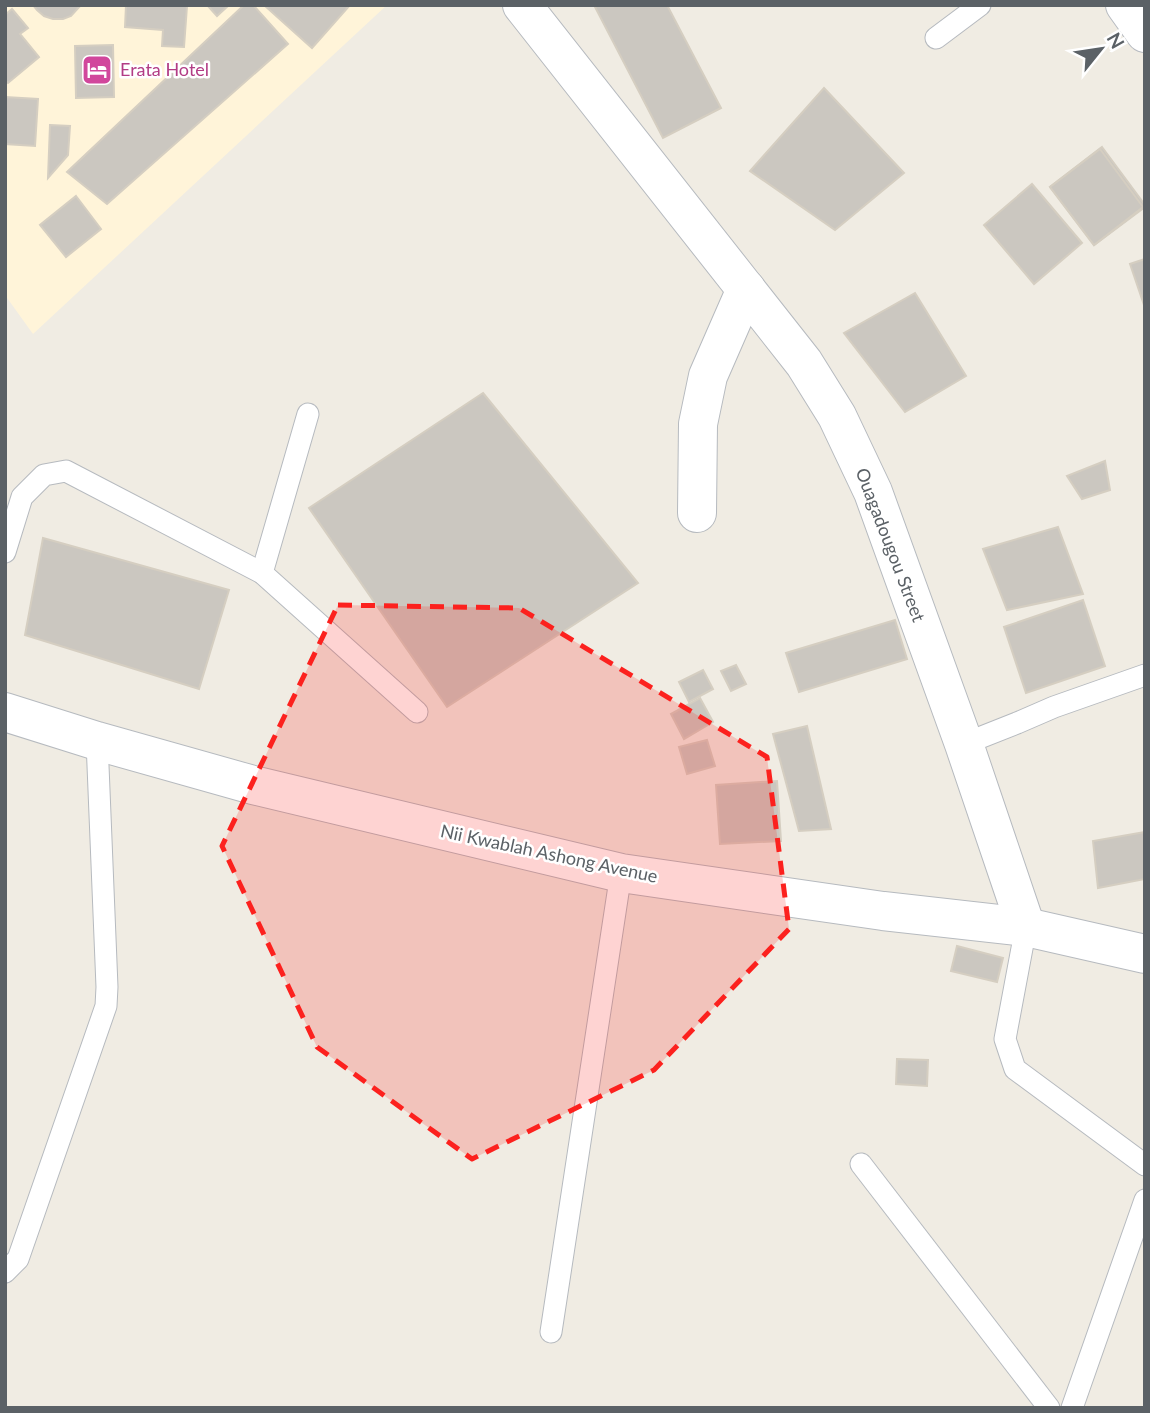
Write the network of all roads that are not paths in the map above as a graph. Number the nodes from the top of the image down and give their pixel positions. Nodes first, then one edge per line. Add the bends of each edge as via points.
1 (522, 5) edge
2 (980, 5) edge
3 (1125, 5) edge
4 (1145, 33) edge
5 (936, 38) dead end
6 (746, 289) junction
7 (308, 414) dead end
8 (697, 513) dead end
9 (5, 552) edge
10 (262, 573) junction
11 (1145, 675) edge
12 (5, 712) edge
13 (417, 712) dead end
14 (97, 741) junction
15 (964, 744) junction
16 (621, 873) junction
17 (1026, 927) junction
18 (1145, 954) edge
19 (861, 1164) dead end
20 (1145, 1165) edge
21 (1145, 1200) edge
22 (5, 1272) edge
23 (551, 1332) dead end
24 (1049, 1408) edge
25 (1072, 1408) edge

1 - 6 street, Ouagadougou Street
2 - 5 lane
3 - 4 street
6 - 8 street via 708,376 698,424
6 - 15 street, Ouagadougou Street via 804,363 837,416 873,492
7 - 10 lane
9 - 10 lane via 22,497 44,475 66,471
10 - 13 lane
11 - 15 lane
12 - 14 street, Nii Kwablah Ashong Avenue
14 - 16 street, Nii Kwablah Ashong Avenue via 253,785
14 - 22 lane via 106,1006 18,1259
15 - 17 street, Ouagadougou Street
16 - 17 street, Nii Kwablah Ashong Avenue
16 - 23 lane
17 - 18 street, Nii Kwablah Ashong Avenue
17 - 20 lane via 1005,1039 1015,1069
19 - 24 lane
21 - 25 lane

